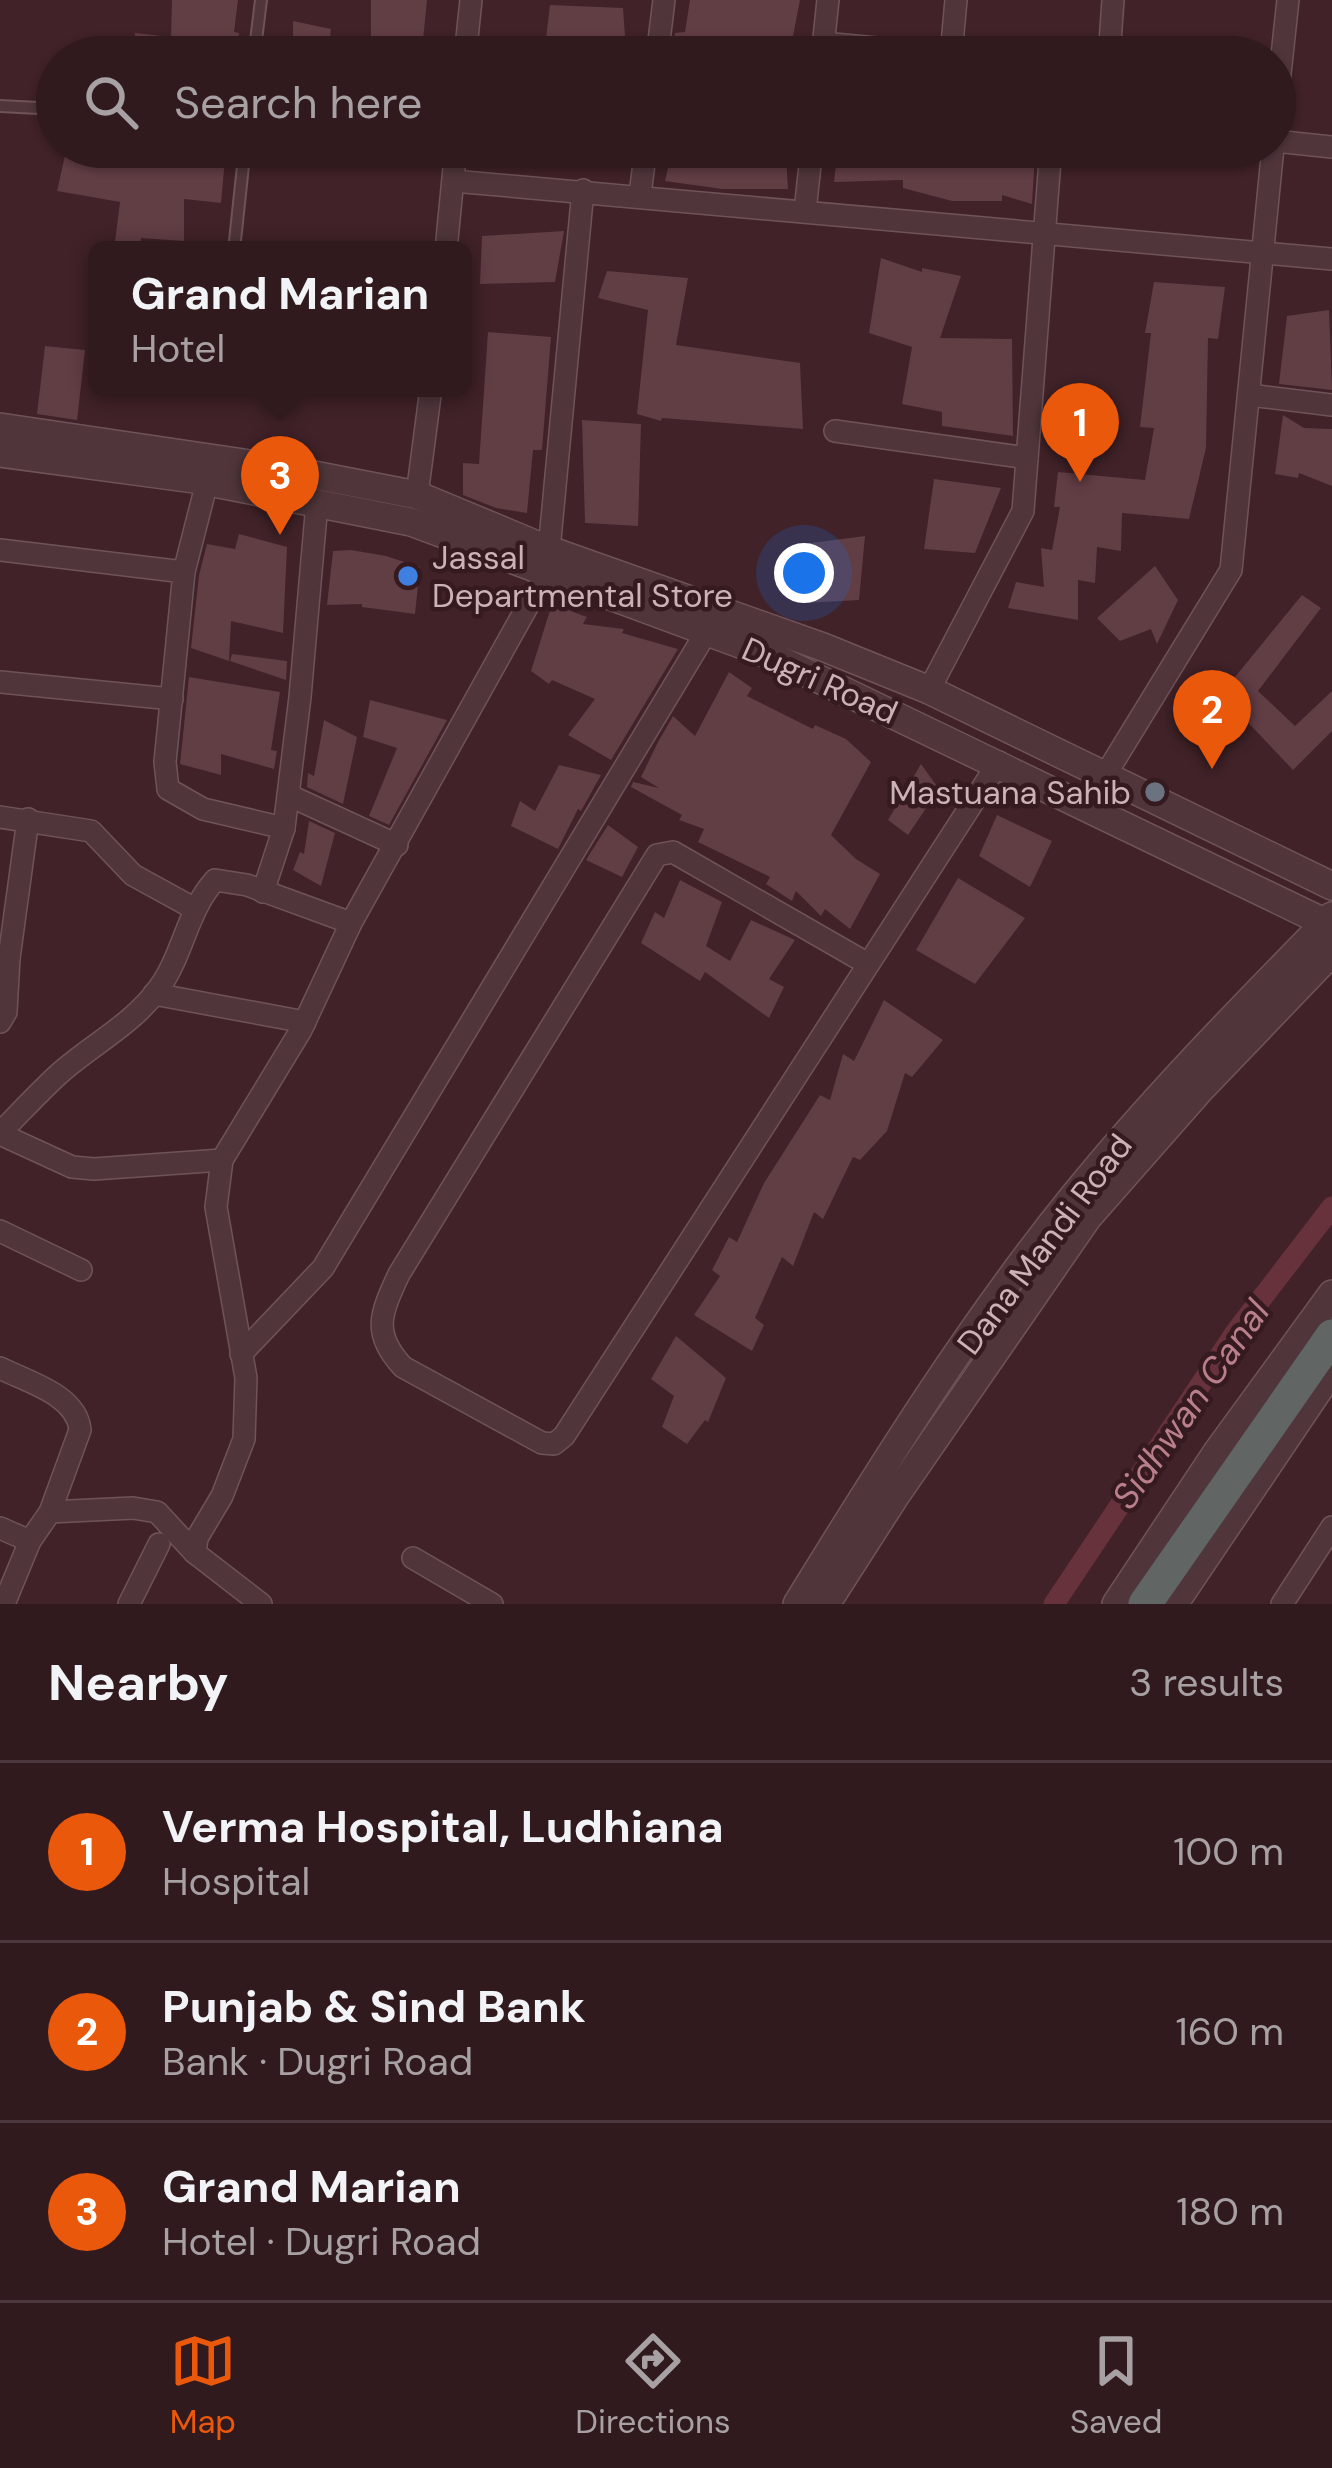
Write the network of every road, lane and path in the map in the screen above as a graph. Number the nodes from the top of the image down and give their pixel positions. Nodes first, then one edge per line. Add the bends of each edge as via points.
1 (260, 0) edge
2 (471, 0) edge
3 (664, 0) edge
4 (828, 0) edge
5 (956, 0) edge
6 (1113, 0) edge
7 (1288, 0) edge
8 (256, 36) edge
9 (467, 36) edge
10 (660, 36) edge
11 (824, 36) edge
12 (959, 36) edge
13 (1110, 36) edge
14 (1283, 36) edge
15 (0, 106) edge
16 (36, 108) edge
17 (1296, 146) edge
18 (1332, 148) edge
19 (243, 168) edge
20 (454, 168) edge
21 (643, 168) edge
22 (810, 168) edge
23 (1049, 168) edge
24 (1272, 168) edge
25 (453, 181) junction
26 (584, 190) junction
27 (640, 195) junction
28 (805, 211) junction
29 (1044, 234) junction
30 (235, 241) edge
31 (447, 241) edge
32 (1263, 252) junction
33 (1332, 259) edge
34 (1249, 395) junction
35 (429, 397) edge
36 (1332, 405) edge
37 (0, 428) edge
38 (835, 431) dead end
39 (0, 453) edge
40 (1027, 458) junction
41 (207, 482) junction
42 (417, 495) junction
43 (317, 503) junction
44 (0, 550) edge
45 (548, 561) junction
46 (184, 572) junction
47 (707, 631) junction
48 (0, 682) edge
49 (929, 690) junction
50 (172, 699) junction
51 (999, 762) junction
52 (1106, 774) junction
53 (288, 795) junction
54 (1087, 806) junction
55 (0, 818) edge
56 (28, 819) junction
57 (284, 828) junction
58 (397, 845) junction
59 (1332, 886) edge
60 (263, 892) junction
61 (195, 909) junction
62 (1330, 921) edge
63 (351, 923) junction
64 (1332, 952) edge
65 (5, 958) edge
66 (868, 964) junction
67 (154, 994) junction
68 (0, 1022) edge
69 (305, 1022) junction
70 (0, 1134) edge
71 (222, 1160) junction
72 (0, 1232) edge
73 (82, 1270) dead end
74 (1332, 1294) edge
75 (1332, 1336) edge
76 (242, 1354) junction
77 (0, 1368) edge
78 (1332, 1370) edge
79 (50, 1512) junction
80 (1332, 1527) edge
81 (0, 1528) edge
82 (30, 1541) junction
83 (159, 1544) dead end
84 (195, 1553) junction
85 (413, 1558) dead end
86 (4, 1604) edge
87 (129, 1604) edge
88 (261, 1604) edge
89 (492, 1604) edge
90 (797, 1604) edge
91 (826, 1604) edge
92 (1116, 1604) edge
93 (1145, 1604) edge
94 (1174, 1604) edge
95 (1282, 1604) edge

1 - 8 lane
2 - 9 street
3 - 10 street
4 - 11 street
5 - 12 street
6 - 13 street
7 - 14 street
15 - 16 lane
17 - 18 street
19 - 30 lane
20 - 25 street
21 - 27 street
22 - 28 street
23 - 29 street
24 - 32 street
25 - 26 street
25 - 31 street
26 - 27 street
26 - 45 street
27 - 28 street
28 - 29 street
29 - 32 street
29 - 40 street
32 - 33 street
32 - 34 street
34 - 36 street
34 - 52 street via 1231,570
35 - 42 street
37 - 42 street, Dugri Road
38 - 40 street
39 - 41 street, Dugri Road
40 - 49 street via 1023,512
41 - 43 street, Dugri Road
41 - 46 street
42 - 45 street, Dugri Road
43 - 45 street, Dugri Road
43 - 53 street
44 - 46 street
45 - 47 street, Dugri Road
45 - 49 street, Dugri Road via 823,646
45 - 58 street
46 - 50 street
47 - 51 street, Dugri Road
47 - 76 street via 322,1268
48 - 50 street
49 - 52 street, Dugri Road
50 - 57 street via 168,789 203,809
51 - 54 street, Dugri Road
51 - 66 street
52 - 54 street
52 - 59 street, Dugri Road
53 - 57 street
53 - 58 street
54 - 62 street, Dugri Road
55 - 56 street
56 - 61 street via 92,831 133,875
56 - 65 street
57 - 60 street
58 - 63 street
60 - 61 street via 215,880
60 - 63 street
61 - 67 street
62 - 90 street, Dana Mandi Road via 1070,1201
63 - 69 street
64 - 91 street via 1088,1216
65 - 68 street
66 - 66 street via 564,1436 542,1443 403,1367 387,1350 383,1310 399,1274 657,855 673,852
67 - 69 street
67 - 70 street
69 - 71 street
70 - 71 street via 72,1167
71 - 76 street via 216,1207
72 - 73 street
74 - 92 street
75 - 93 highway
76 - 84 street via 244,1438
77 - 79 street via 68,1403 79,1418
78 - 94 street
79 - 82 street
79 - 84 street via 157,1512
80 - 95 street
81 - 82 street
82 - 86 street
83 - 87 street
84 - 88 street
85 - 89 street

